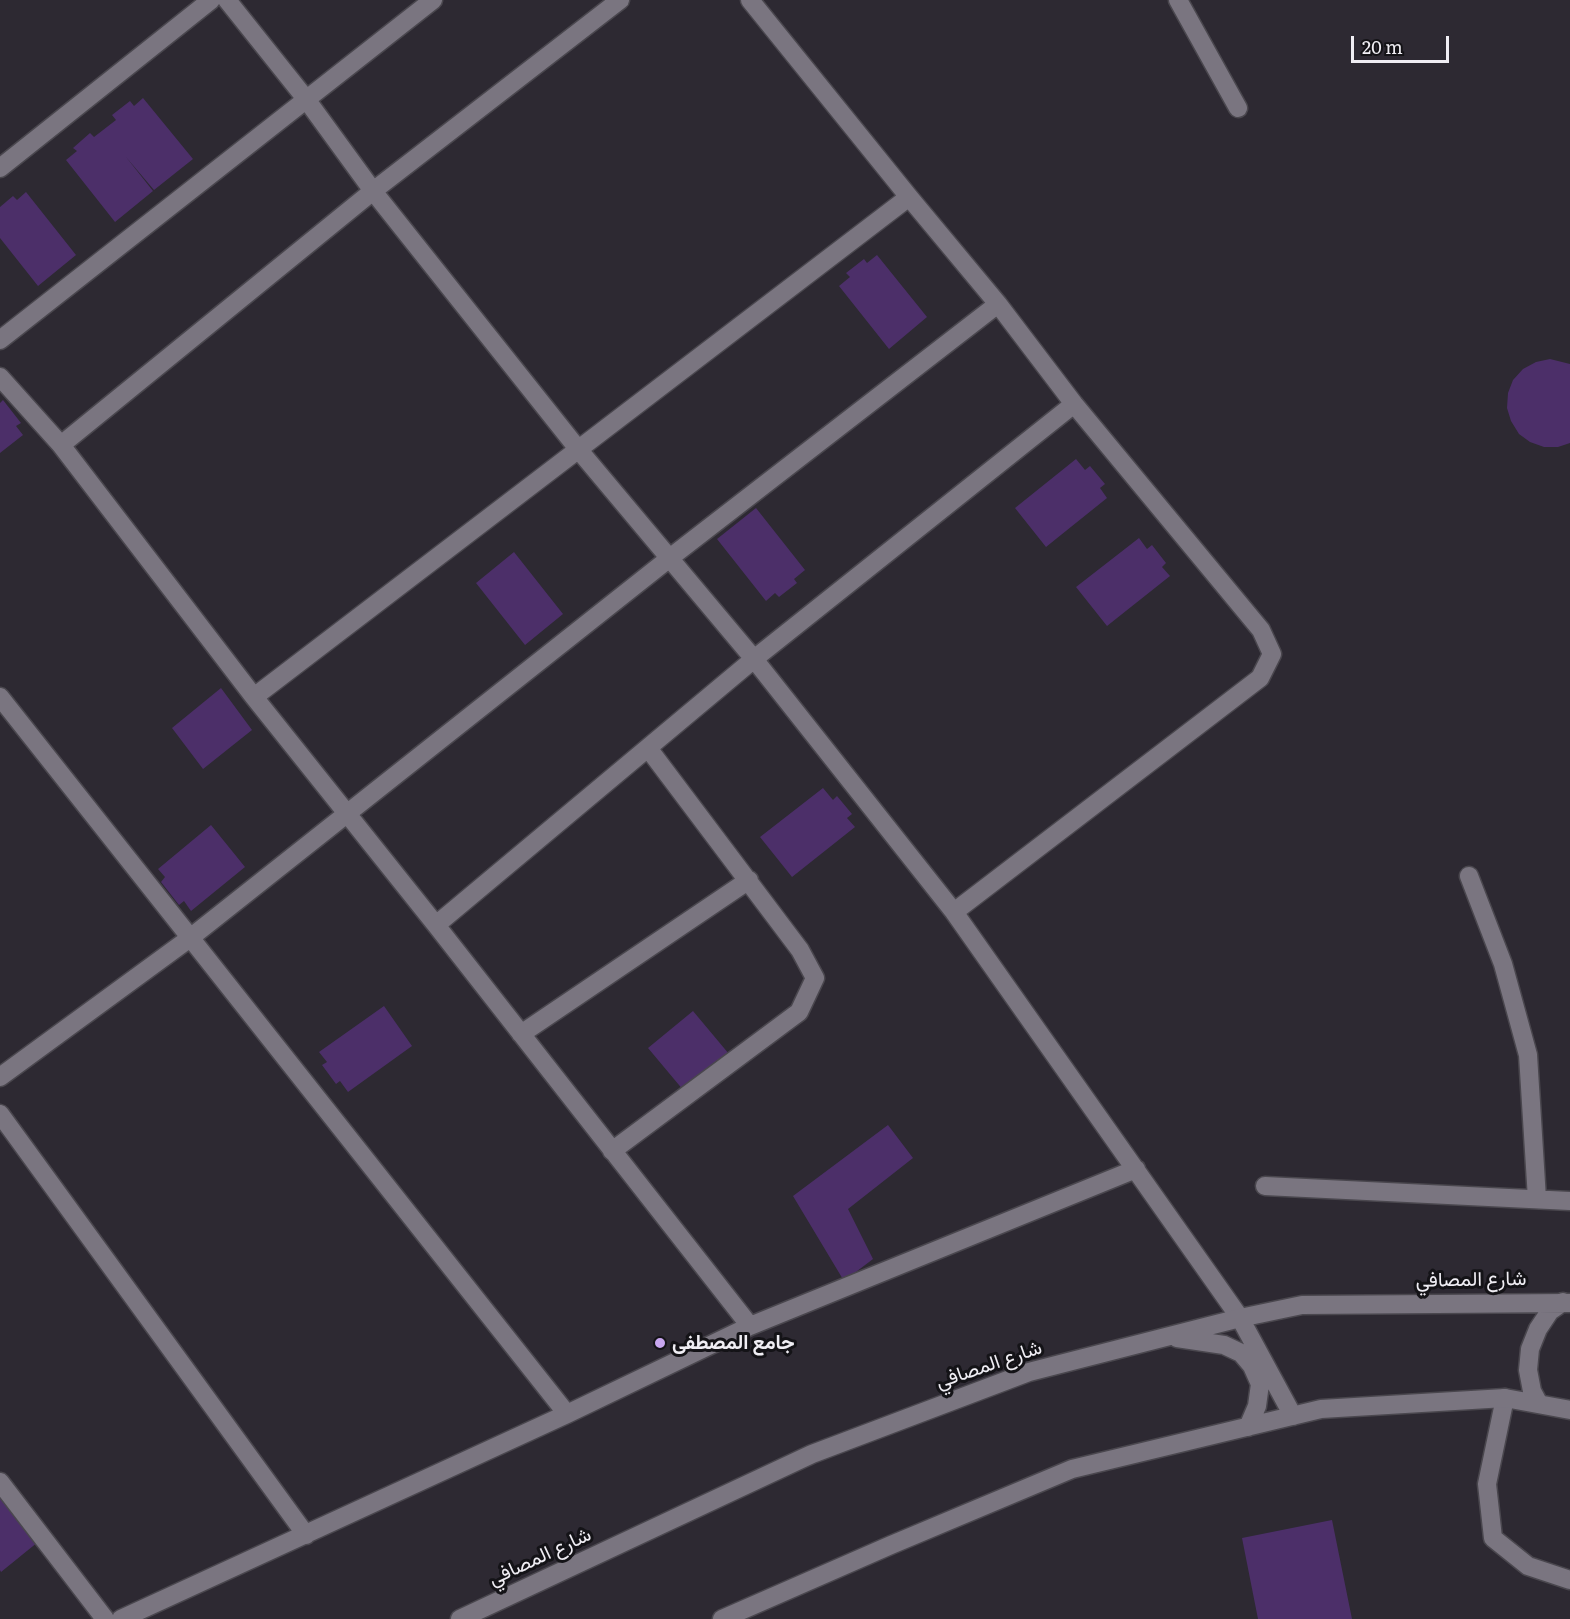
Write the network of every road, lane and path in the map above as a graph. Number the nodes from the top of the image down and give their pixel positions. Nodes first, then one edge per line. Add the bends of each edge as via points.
1 (211, 0) edge
2 (227, 0) edge
3 (433, 0) edge
4 (620, 0) edge
5 (750, 0) edge
6 (1178, 0) edge
7 (306, 99) junction
8 (1238, 108) dead end
9 (0, 168) edge
10 (373, 190) junction
11 (909, 197) junction
12 (998, 304) junction
13 (0, 340) edge
14 (0, 377) edge
15 (1074, 404) junction
16 (61, 445) junction
17 (578, 449) junction
18 (671, 557) junction
19 (754, 659) junction
20 (0, 697) edge
21 (254, 697) junction
22 (648, 748) junction
23 (346, 812) junction
24 (1469, 876) dead end
25 (748, 880) junction
26 (954, 912) junction
27 (436, 925) junction
28 (190, 938) junction
29 (520, 1034) junction
30 (0, 1077) edge
31 (0, 1114) edge
32 (612, 1151) junction
33 (1136, 1169) junction
34 (1265, 1186) dead end
35 (1537, 1199) junction
36 (1570, 1201) edge
37 (1566, 1302) edge
38 (1240, 1318) junction
39 (750, 1326) junction
40 (1169, 1337) junction
41 (1505, 1398) junction
42 (1539, 1404) junction
43 (1570, 1410) edge
44 (567, 1414) junction
45 (1293, 1416) junction
46 (1248, 1427) junction
47 (0, 1482) edge
48 (306, 1535) junction
49 (1570, 1580) edge
50 (105, 1619) edge
51 (121, 1619) edge
52 (460, 1619) edge
53 (722, 1619) edge

1 - 9 street
2 - 7 street
3 - 7 street
4 - 10 street
5 - 11 street
6 - 8 street
7 - 10 street
7 - 13 street
10 - 16 street
10 - 17 street
11 - 12 street
11 - 17 street
12 - 15 street
12 - 18 street
14 - 16 street
15 - 19 street
15 - 26 street via 1261,630 1272,654 1260,678
16 - 21 street
17 - 18 street
17 - 21 street
18 - 19 street
18 - 23 street
19 - 22 street
19 - 26 street
20 - 28 street
21 - 23 street
22 - 25 street
22 - 27 street
23 - 27 street
23 - 28 street
24 - 35 street via 1503,963 1528,1055
25 - 29 street
25 - 32 street via 800,950 815,978 799,1012
26 - 33 street
27 - 29 street
28 - 30 street
28 - 44 street
29 - 32 street
31 - 48 street
32 - 39 street
33 - 38 street
33 - 39 street
34 - 35 street
35 - 36 street
37 - 38 street, شارع المصافي via 1302,1305
37 - 42 street via 1550,1311 1530,1349 1528,1370
38 - 40 street, شارع المصافي
38 - 45 street
39 - 44 street
40 - 46 street via 1224,1345 1241,1353 1260,1384 1257,1406
40 - 52 street, شارع المصافي via 1029,1372 812,1454
41 - 42 street
41 - 45 street via 1321,1409
41 - 49 street via 1487,1484 1493,1538 1528,1566
42 - 43 street
44 - 48 street
45 - 46 street
46 - 53 street via 1072,1468
47 - 50 street
48 - 51 street

